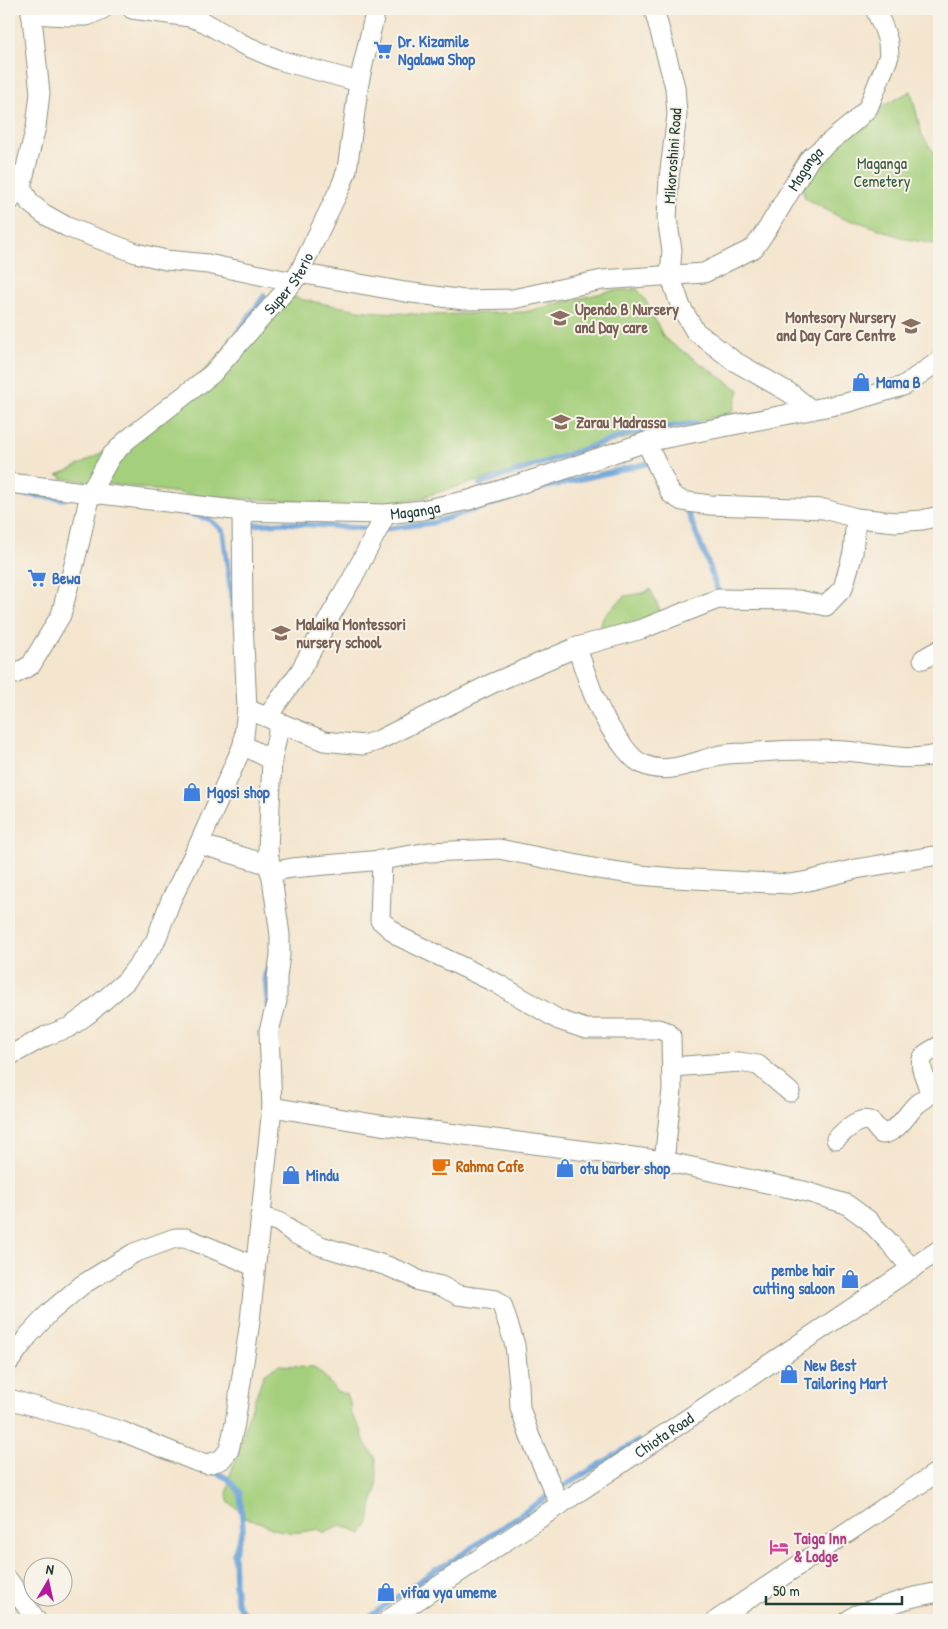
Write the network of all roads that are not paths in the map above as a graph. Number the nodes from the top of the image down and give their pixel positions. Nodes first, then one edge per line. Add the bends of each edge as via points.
1 (103, 9) edge
2 (132, 9) edge
3 (376, 9) edge
4 (654, 9) edge
5 (31, 11) edge
6 (877, 13) edge
7 (359, 82) junction
8 (15, 180) edge
9 (9, 202) edge
10 (670, 275) junction
11 (296, 277) junction
12 (939, 361) edge
13 (810, 410) junction
14 (646, 442) junction
15 (9, 483) edge
16 (90, 493) junction
17 (242, 511) junction
18 (386, 514) junction
19 (939, 516) edge
20 (856, 518) junction
21 (577, 647) junction
22 (939, 650) edge
23 (923, 659) dead end
24 (9, 674) edge
25 (247, 709) junction
26 (274, 720) junction
27 (242, 745) junction
28 (939, 754) edge
29 (272, 760) junction
30 (199, 844) junction
31 (939, 854) edge
32 (382, 860) junction
33 (270, 869) junction
34 (939, 1046) edge
35 (9, 1056) edge
36 (672, 1067) junction
37 (790, 1092) dead end
38 (272, 1107) junction
39 (836, 1139) dead end
40 (664, 1161) junction
41 (260, 1216) junction
42 (939, 1250) edge
43 (255, 1267) junction
44 (912, 1269) junction
45 (9, 1362) edge
46 (9, 1399) edge
47 (939, 1471) edge
48 (560, 1505) junction
49 (9, 1581) edge
50 (939, 1592) edge
51 (36, 1620) edge
52 (388, 1620) edge
53 (718, 1620) edge
54 (849, 1620) edge

1 - 5 street via 87,16
2 - 7 street via 190,17 279,60
3 - 7 street, Super Sterio
4 - 10 street, Mikoroshini Road via 675,87 677,114 667,218 672,250
5 - 8 street via 40,93 36,127
6 - 10 street, Maganga via 888,42 889,56 868,108 810,158 754,248 704,273
7 - 11 street, Super Sterio via 347,170
8 - 9 street
8 - 11 street, Maganga via 30,203 52,218 67,227 136,253
10 - 11 street, Maganga via 602,280 513,299 464,300
10 - 13 street via 681,307 695,331 734,361 790,393
11 - 16 street, Super Sterio via 212,374 111,456
12 - 13 street, Maganga via 903,386
13 - 14 street, Maganga
14 - 18 street, Maganga via 469,500
14 - 20 street via 671,494 682,501 824,510
15 - 16 street, Maganga
16 - 17 street, Maganga
16 - 24 street, Super Sterio via 61,615 31,665
17 - 18 street, Maganga
17 - 25 street
18 - 26 street
19 - 20 street via 896,522
20 - 21 street via 853,553 843,588 826,606 800,600 718,599 642,630
21 - 26 street via 363,745 324,741
21 - 28 street via 597,705 610,730 638,762 651,769 671,769 746,752 836,751 900,758
22 - 23 street
25 - 26 street
25 - 27 street
26 - 29 street
27 - 29 street
27 - 30 street
29 - 33 street
30 - 33 street
30 - 35 street via 171,900 155,942 126,980 70,1027
31 - 32 street via 790,884 640,875 499,849 429,852
32 - 33 street
32 - 36 street via 380,920 400,937 498,984 560,1020 586,1029 658,1029 667,1032 671,1036
33 - 38 street via 281,946 277,1002 269,1031
34 - 39 street via 922,1059 929,1095 896,1127 882,1134 871,1122 864,1120
36 - 37 street via 739,1062 758,1066
36 - 40 street
38 - 40 street via 380,1125
38 - 41 street
40 - 44 street via 804,1191 846,1204 868,1220
41 - 43 street
41 - 48 street via 279,1222 321,1246 394,1269 458,1295 496,1300 502,1305 515,1345 520,1408
42 - 44 street, Chiota Road
43 - 45 street via 186,1238 175,1238 134,1253 82,1285 50,1312
43 - 46 street via 234,1430 221,1460 207,1464 194,1461 121,1431
44 - 48 street, Chiota Road
47 - 53 street
48 - 52 street, Chiota Road
49 - 51 street
50 - 54 street via 910,1598

